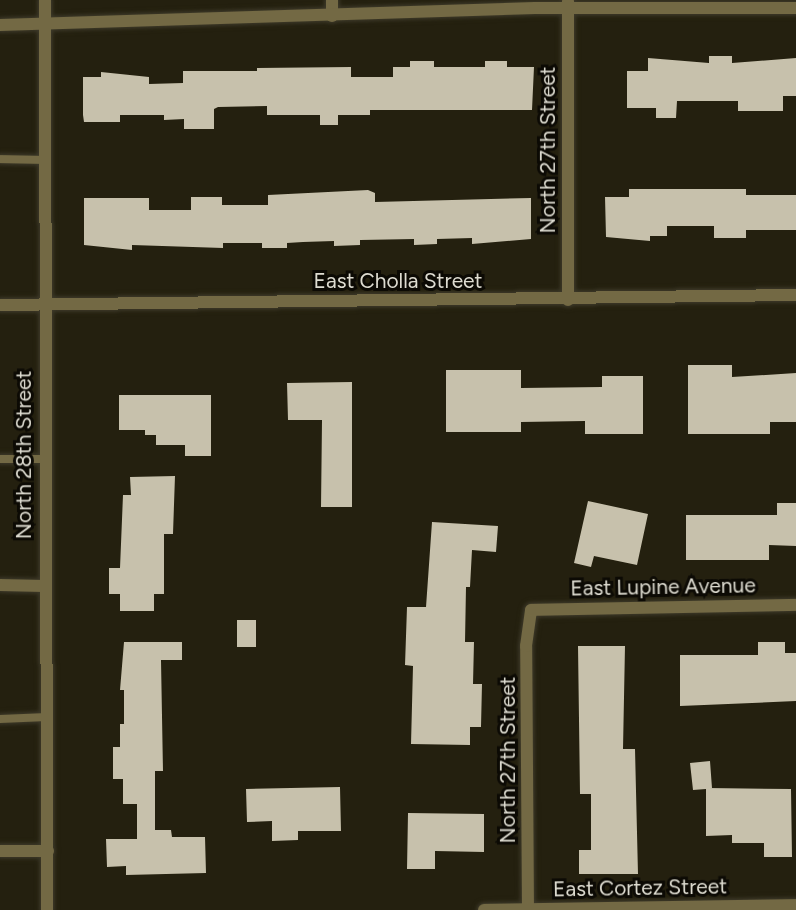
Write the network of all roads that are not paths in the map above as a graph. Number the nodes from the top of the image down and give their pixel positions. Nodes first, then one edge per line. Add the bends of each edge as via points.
1 (45, 0) edge
2 (332, 0) edge
3 (568, 4) edge
4 (796, 8) edge
5 (332, 16) junction
6 (45, 24) junction
7 (0, 26) edge
8 (0, 159) edge
9 (43, 160) junction
10 (796, 295) edge
11 (568, 300) junction
12 (0, 304) edge
13 (43, 304) junction
14 (0, 459) edge
15 (44, 459) junction
16 (0, 585) edge
17 (44, 586) junction
18 (796, 605) edge
19 (531, 610) joint
20 (46, 717) junction
21 (0, 719) edge
22 (0, 851) edge
23 (48, 851) junction
24 (796, 905) edge
25 (662, 908) edge
26 (528, 909) edge
27 (47, 910) edge
28 (484, 910) edge

1 - 6 street, North 28th Street
2 - 5 street
3 - 4 street
3 - 5 street
3 - 11 street, North 27th Street
5 - 6 street
6 - 7 street
6 - 9 street, North 28th Street
8 - 9 lane
9 - 13 street, North 28th Street
10 - 11 street, East Cholla Street
11 - 13 street, East Cholla Street
12 - 13 street, East Cholla Street
13 - 15 street, North 28th Street
14 - 15 lane
15 - 17 street, North 28th Street
16 - 17 street
17 - 20 street, North 28th Street
18 - 19 street, East Lupine Avenue
19 - 26 street, North 27th Street via 526,646
20 - 21 lane
20 - 23 street, North 28th Street
22 - 23 street
23 - 27 street, North 28th Street
24 - 25 street, East Cortez Street
25 - 26 street, East Cortez Street
26 - 28 street, East Cortez Street

